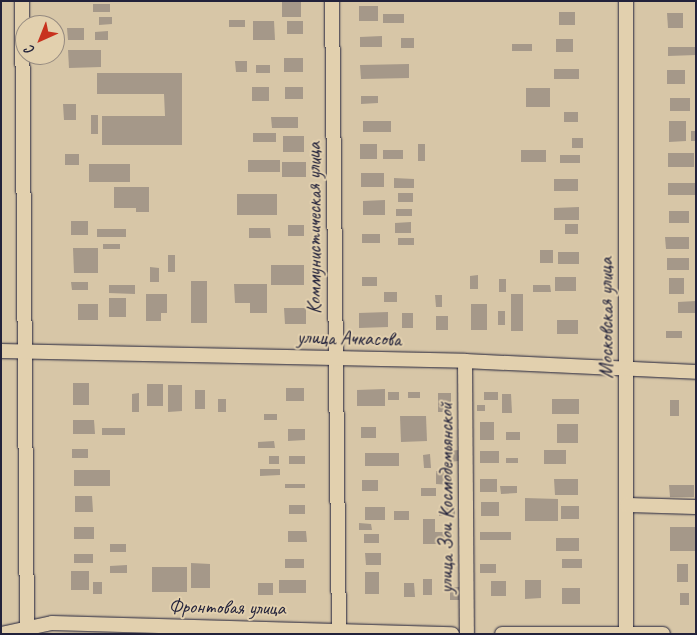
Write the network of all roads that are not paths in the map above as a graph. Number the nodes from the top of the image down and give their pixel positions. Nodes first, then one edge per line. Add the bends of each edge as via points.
1 (22, 1) edge
2 (332, 1) edge
3 (626, 1) edge
4 (1, 351) edge
5 (24, 352) junction
6 (335, 358) junction
7 (465, 362) junction
8 (626, 369) junction
9 (696, 372) edge
10 (627, 505) junction
11 (696, 508) edge
12 (27, 632) edge
13 (339, 632) edge
14 (626, 633) edge
15 (1, 634) edge
16 (452, 634) edge
17 (467, 634) edge
18 (502, 634) edge
19 (663, 634) edge

1 - 5 street
2 - 6 street, Коммунистическая улица
3 - 8 street, Московская улица
4 - 5 street, улица Ачкасова
5 - 6 street, улица Ачкасова
5 - 12 street
6 - 7 street, улица Ачкасова
6 - 13 street, Коммунистическая улица
7 - 8 street, улица Ачкасова
7 - 17 street, улица Зои Космодемьянской
8 - 9 street, улица Ачкасова
8 - 10 street, Московская улица
10 - 11 street
10 - 14 street, Московская улица
12 - 13 street, Фронтовая улица via 52,623
12 - 15 street, Фронтовая улица
13 - 16 street, Фронтовая улица
14 - 18 street
14 - 19 street

